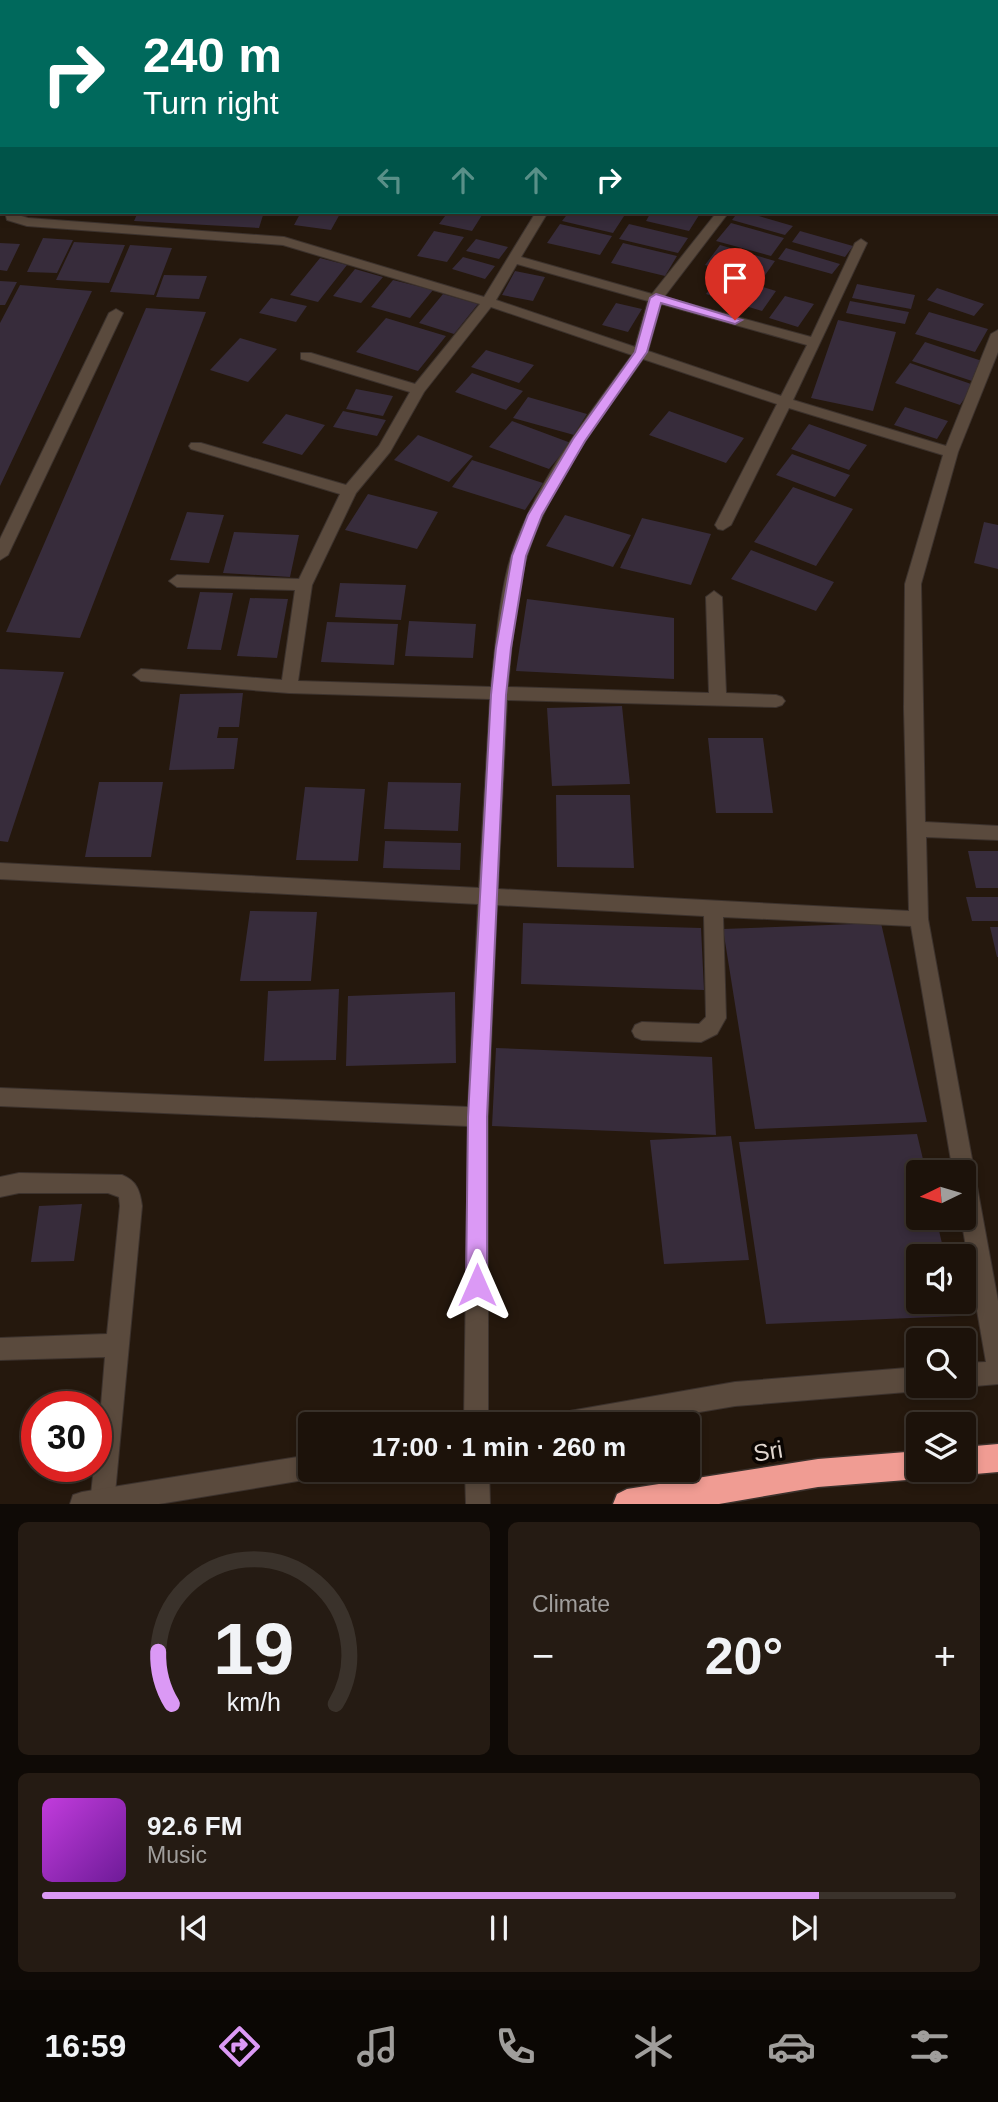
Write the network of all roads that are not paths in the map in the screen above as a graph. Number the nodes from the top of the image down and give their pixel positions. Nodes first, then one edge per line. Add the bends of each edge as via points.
1 (11, 214) edge
2 (536, 214) edge
3 (721, 214) edge
4 (861, 243) dead end
5 (513, 259) junction
6 (656, 298) junction
7 (488, 302) junction
8 (116, 313) dead end
9 (998, 334) edge
10 (815, 343) junction
11 (641, 352) junction
12 (306, 356) dead end
13 (418, 390) junction
14 (785, 402) junction
15 (196, 446) dead end
16 (951, 452) junction
17 (349, 491) junction
18 (723, 525) dead end
19 (0, 555) edge
20 (177, 581) dead end
21 (304, 585) junction
22 (714, 597) dead end
23 (141, 675) dead end
24 (289, 687) junction
25 (499, 695) junction
26 (718, 700) junction
27 (776, 701) dead end
28 (916, 828) junction
29 (998, 833) edge
30 (0, 871) edge
31 (488, 897) junction
32 (713, 909) junction
33 (919, 919) junction
34 (642, 1031) dead end
35 (0, 1097) edge
36 (478, 1117) junction
37 (962, 1160) edge
38 (0, 1187) edge
39 (974, 1230) edge
40 (118, 1345) junction
41 (0, 1349) edge
42 (998, 1364) edge
43 (998, 1372) edge
44 (976, 1374) edge
45 (906, 1380) edge
46 (476, 1412) edge
47 (632, 1412) edge
48 (998, 1458) edge
49 (976, 1460) edge
50 (906, 1466) edge
51 (298, 1469) edge
52 (477, 1482) edge
53 (95, 1502) edge
54 (478, 1503) edge
55 (627, 1503) edge

1 - 7 street via 27,222 284,241
2 - 5 street
3 - 6 street
4 - 10 street
5 - 6 street
5 - 7 street
6 - 10 street
6 - 11 street
7 - 11 street
7 - 13 street
8 - 19 street
9 - 16 street
10 - 14 street
11 - 14 street
11 - 25 street via 579,439 535,515 519,556
12 - 13 street
13 - 17 street via 385,449
14 - 16 street
14 - 18 street
15 - 17 street
16 - 28 street via 913,584
17 - 21 street
20 - 21 street
21 - 24 street
22 - 26 street
23 - 24 street
24 - 25 street
25 - 26 street
25 - 31 street
26 - 27 street
28 - 29 street
28 - 33 street
30 - 31 street
31 - 32 street
31 - 36 street
32 - 33 street
32 - 34 street via 716,1018 701,1032
33 - 37 street
35 - 36 street
36 - 46 street
38 - 40 street via 108,1183 122,1185 129,1192
39 - 42 street
40 - 41 street
40 - 53 street
43 - 44 street
45 - 47 street via 735,1394
48 - 49 highway
50 - 55 highway, Sri via 818,1473
51 - 53 street
52 - 54 street

